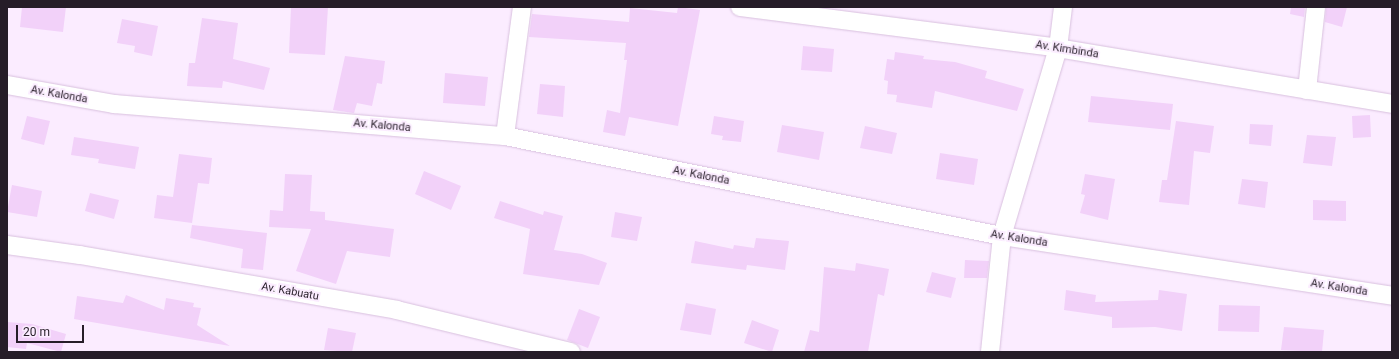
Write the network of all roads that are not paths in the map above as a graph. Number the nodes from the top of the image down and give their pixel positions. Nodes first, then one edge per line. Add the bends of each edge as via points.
1 (522, 7) edge
2 (740, 7) edge
3 (1063, 7) edge
4 (1316, 7) edge
5 (1058, 48) junction
6 (7, 85) edge
7 (1307, 90) junction
8 (1392, 104) edge
9 (505, 136) junction
10 (1002, 236) junction
11 (7, 245) edge
12 (1392, 296) edge
13 (571, 352) edge
14 (990, 352) edge

1 - 9 street
2 - 5 street, Av. Kimbinda
3 - 5 street
4 - 7 street
5 - 7 street, Av. Kimbinda
5 - 10 street
6 - 9 street, Av. Kalonda via 114,104
7 - 8 street, Av. Kimbinda
9 - 10 street, Av. Kalonda
10 - 12 street, Av. Kalonda
10 - 14 street
11 - 13 street, Av. Kabuatu via 88,256 397,310

